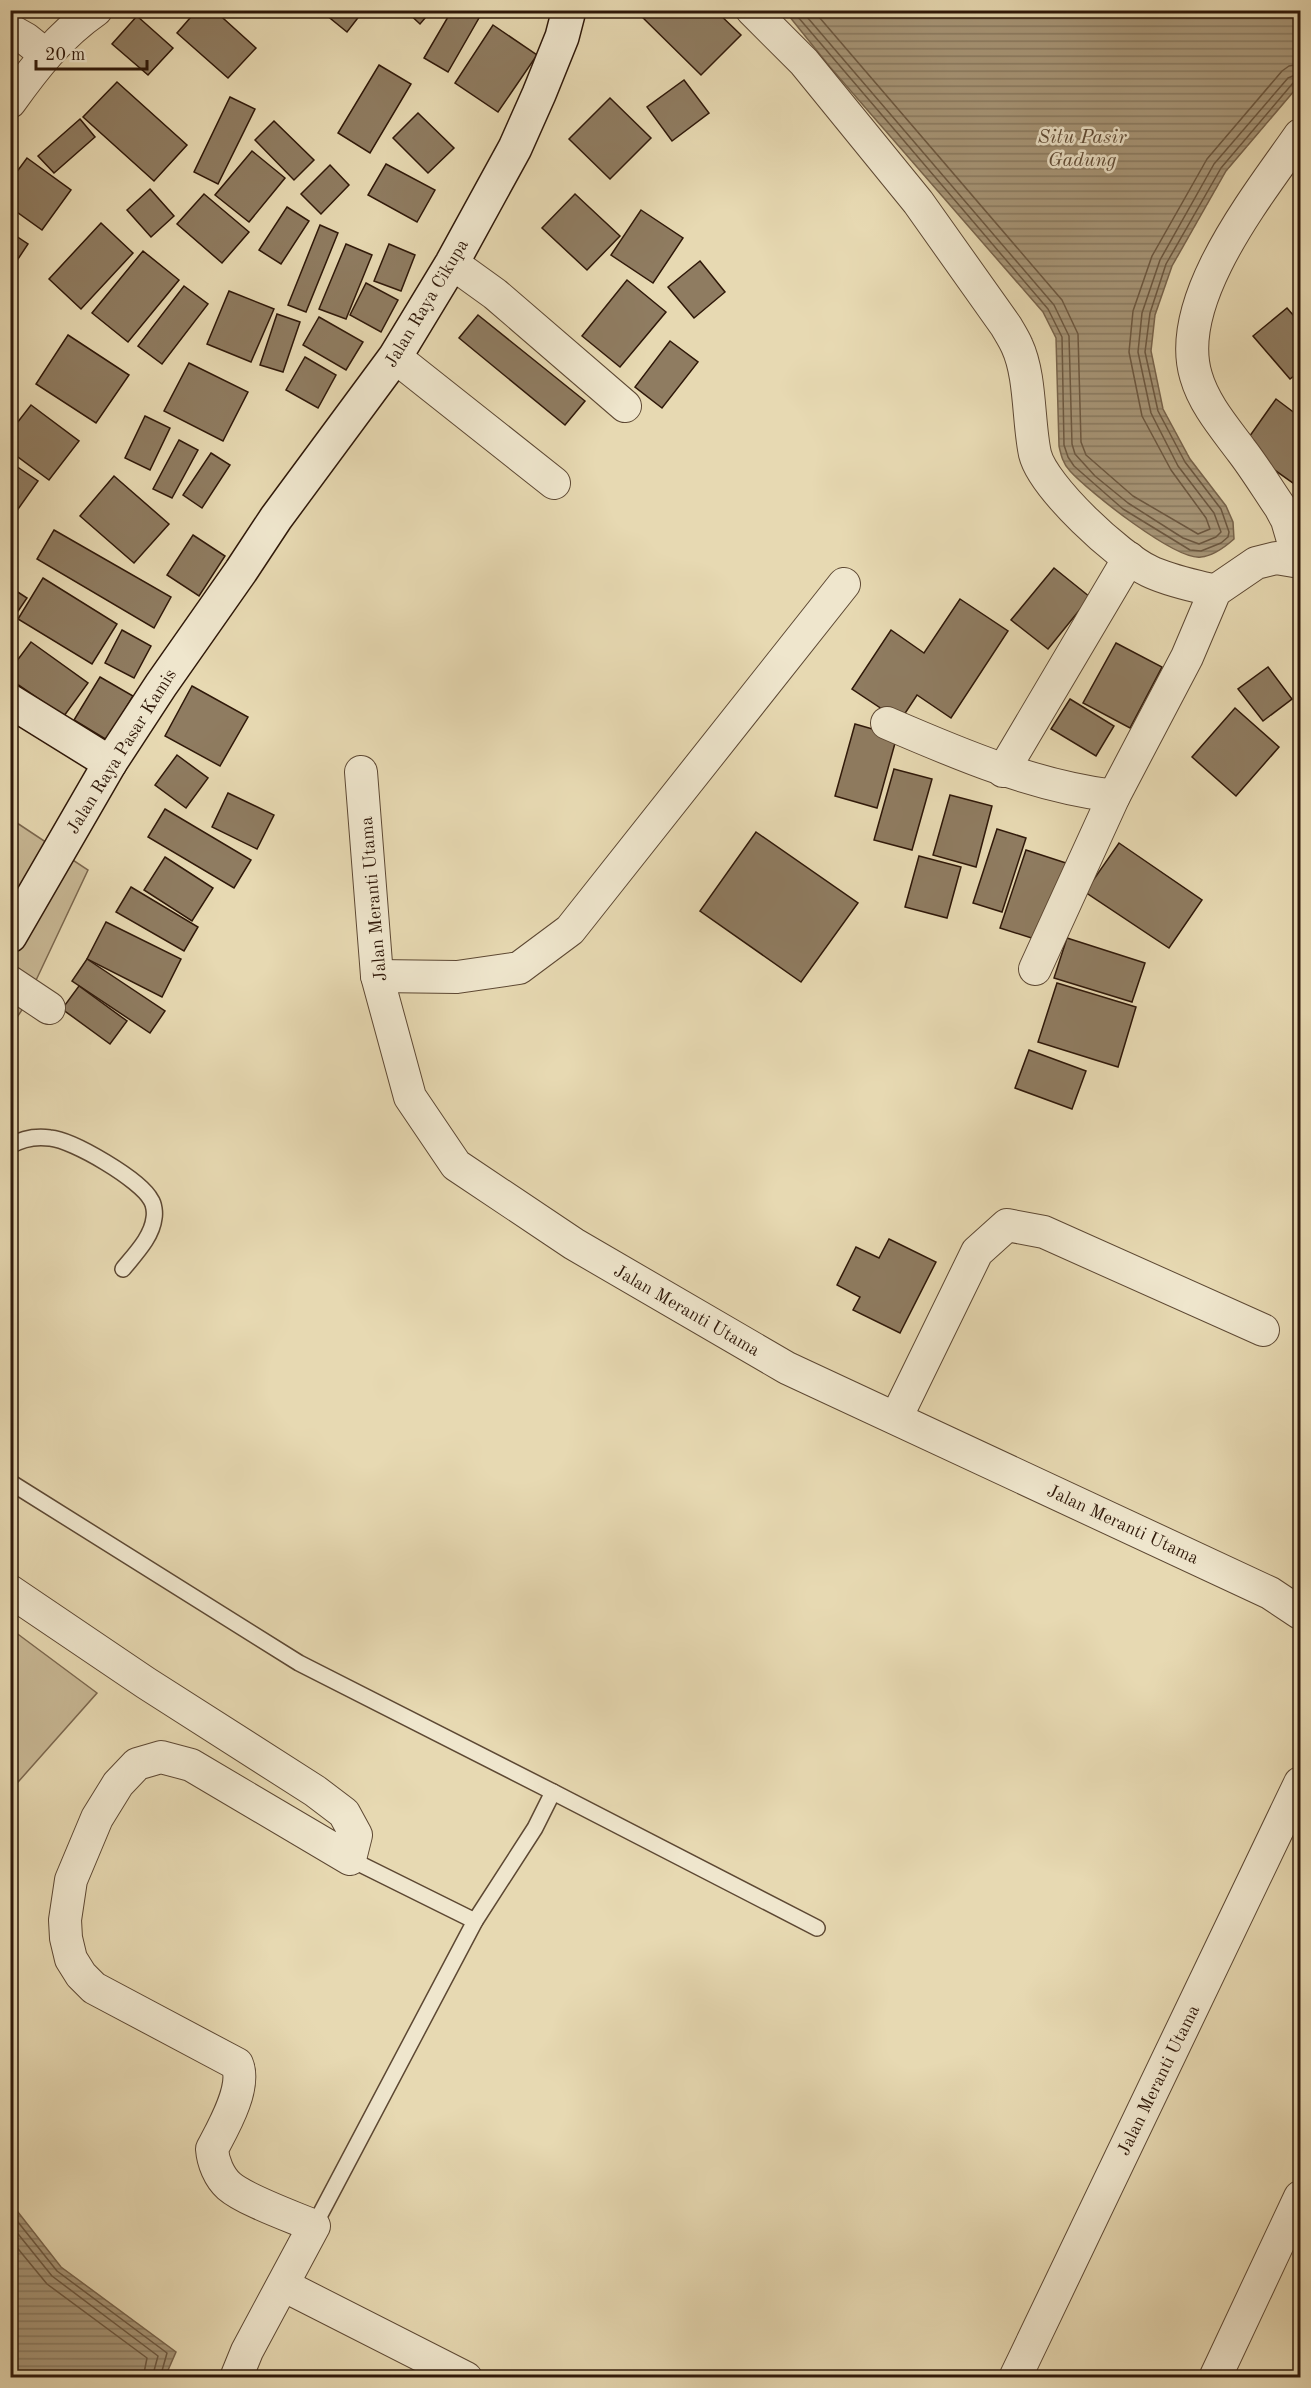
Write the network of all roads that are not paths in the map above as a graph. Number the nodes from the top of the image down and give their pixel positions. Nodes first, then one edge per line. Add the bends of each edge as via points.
1 (96, 10) edge
2 (569, 10) edge
3 (752, 10) edge
4 (10, 30) edge
5 (46, 55) junction
6 (10, 102) edge
7 (1300, 135) edge
8 (452, 263) junction
9 (395, 357) junction
10 (625, 406) dead end
11 (554, 483) dead end
12 (1129, 558) junction
13 (1300, 561) edge
14 (241, 572) joint
15 (844, 584) dead end
16 (1215, 591) junction
17 (10, 701) edge
18 (887, 723) dead end
19 (110, 763) junction
20 (1003, 771) junction
21 (362, 772) dead end
22 (1114, 796) junction
23 (10, 936) edge
24 (1035, 969) dead end
25 (377, 976) junction
26 (10, 982) edge
27 (49, 1008) dead end
28 (10, 1146) edge
29 (123, 1269) dead end
30 (1263, 1330) dead end
31 (896, 1418) junction
32 (10, 1482) edge
33 (10, 1591) edge
34 (1300, 1613) edge
35 (1300, 1783) edge
36 (553, 1792) junction
37 (350, 1859) junction
38 (475, 1921) junction
39 (818, 1928) dead end
40 (1300, 2197) edge
41 (314, 2226) junction
42 (283, 2285) junction
43 (236, 2378) edge
44 (466, 2378) edge
45 (1015, 2378) edge
46 (1215, 2378) edge

1 - 5 street
2 - 8 main road, Jalan Raya Cikupa via 562,37 520,138
3 - 12 street via 804,62 918,202 1006,326 1023,364 1036,457 1073,509
4 - 5 street
5 - 6 street
7 - 13 street via 1228,240 1198,312 1193,342 1195,375 1210,408 1280,507
8 - 9 main road, Jalan Raya Cikupa
8 - 10 street via 495,294
9 - 11 street
9 - 14 main road, Jalan Raya Cikupa
12 - 16 street via 1158,575
12 - 20 street
13 - 16 street via 1276,558 1256,563
14 - 19 main road, Jalan Raya Pasar Kamis
15 - 25 street via 570,930 519,968 457,977
16 - 22 street via 1187,657
17 - 19 main road
18 - 20 street
19 - 23 main road, Jalan Raya Pasar Kamis
20 - 22 street via 1056,787
21 - 25 street, Jalan Meranti Utama
22 - 24 street
25 - 31 street, Jalan Meranti Utama via 410,1097 456,1166 574,1244 787,1368
26 - 27 street
28 - 29 lane via 24,1138 51,1138 75,1144 143,1189 152,1201 155,1216 147,1237
30 - 31 street via 1044,1232 1007,1225 977,1252
31 - 34 street, Jalan Meranti Utama via 1270,1593
32 - 36 lane via 299,1663
33 - 37 street via 344,1813 356,1835
35 - 45 street, Jalan Meranti Utama
36 - 38 lane via 535,1828
36 - 39 lane
37 - 38 lane
37 - 41 street via 191,1766 161,1757 137,1764 118,1784 97,1818 70,1880 65,1920 71,1959 94,1988 237,2064 241,2072 238,2090 212,2149 219,2173 230,2186
38 - 41 lane
40 - 46 street
41 - 42 street
42 - 43 street
42 - 44 street

